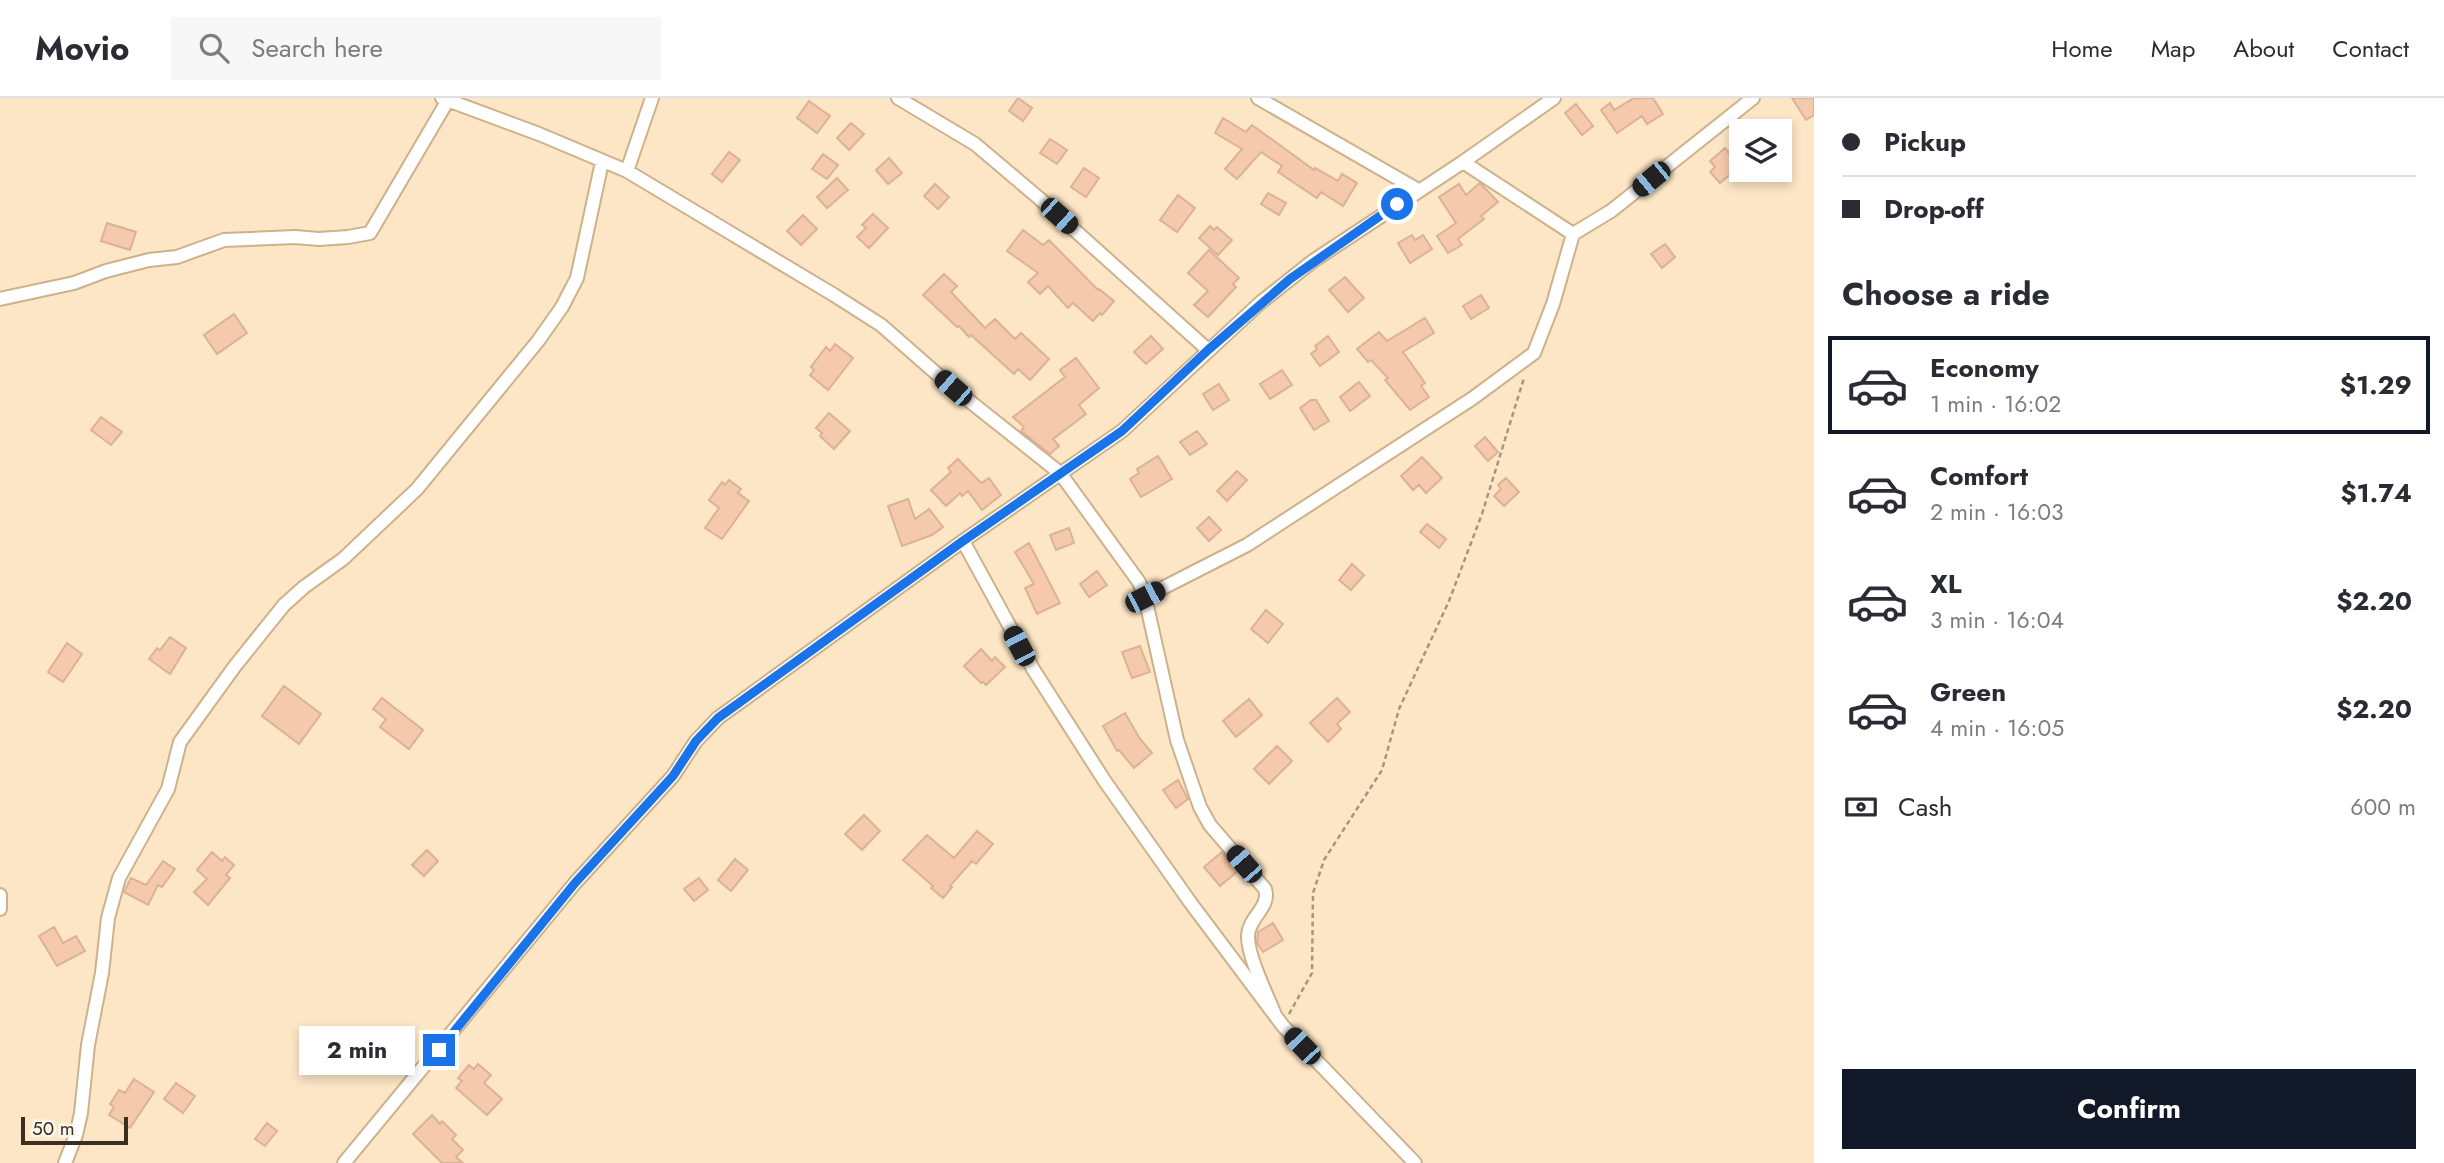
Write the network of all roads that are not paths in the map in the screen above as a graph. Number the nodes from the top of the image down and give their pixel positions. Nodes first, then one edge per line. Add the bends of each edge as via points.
1 (652, 98) edge
2 (898, 98) edge
3 (1258, 98) edge
4 (1554, 98) edge
5 (1753, 98) edge
6 (445, 99) edge
7 (602, 162) junction
8 (1463, 162) junction
9 (627, 171) junction
10 (1418, 190) junction
11 (1573, 234) junction
12 (0, 299) edge
13 (1208, 350) junction
14 (1060, 473) junction
15 (963, 541) junction
16 (1145, 597) junction
17 (0, 895) edge
18 (0, 909) edge
19 (1279, 1020) junction
20 (65, 1163) edge
21 (344, 1163) edge
22 (1415, 1163) edge

1 - 9 street
2 - 13 street via 975,144
3 - 10 street
4 - 8 street
5 - 11 street via 1611,211
6 - 7 street
6 - 12 street via 370,233 319,239 224,240 177,257 149,260
7 - 9 street
7 - 20 street via 577,278 538,341 417,489 353,550 284,605 180,742 168,789 119,878 108,918 81,1113
8 - 10 street
8 - 11 street
9 - 14 street via 881,325
10 - 13 street via 1290,279
11 - 16 street via 1534,353 1247,545
13 - 14 street via 1122,431
14 - 15 street
14 - 16 street via 1135,574
15 - 19 street via 1019,646 1089,757
15 - 21 street via 705,730 673,776 575,883
16 - 19 street via 1177,740 1203,816 1267,896 1248,937 1260,980
17 - 18 street
19 - 22 street

